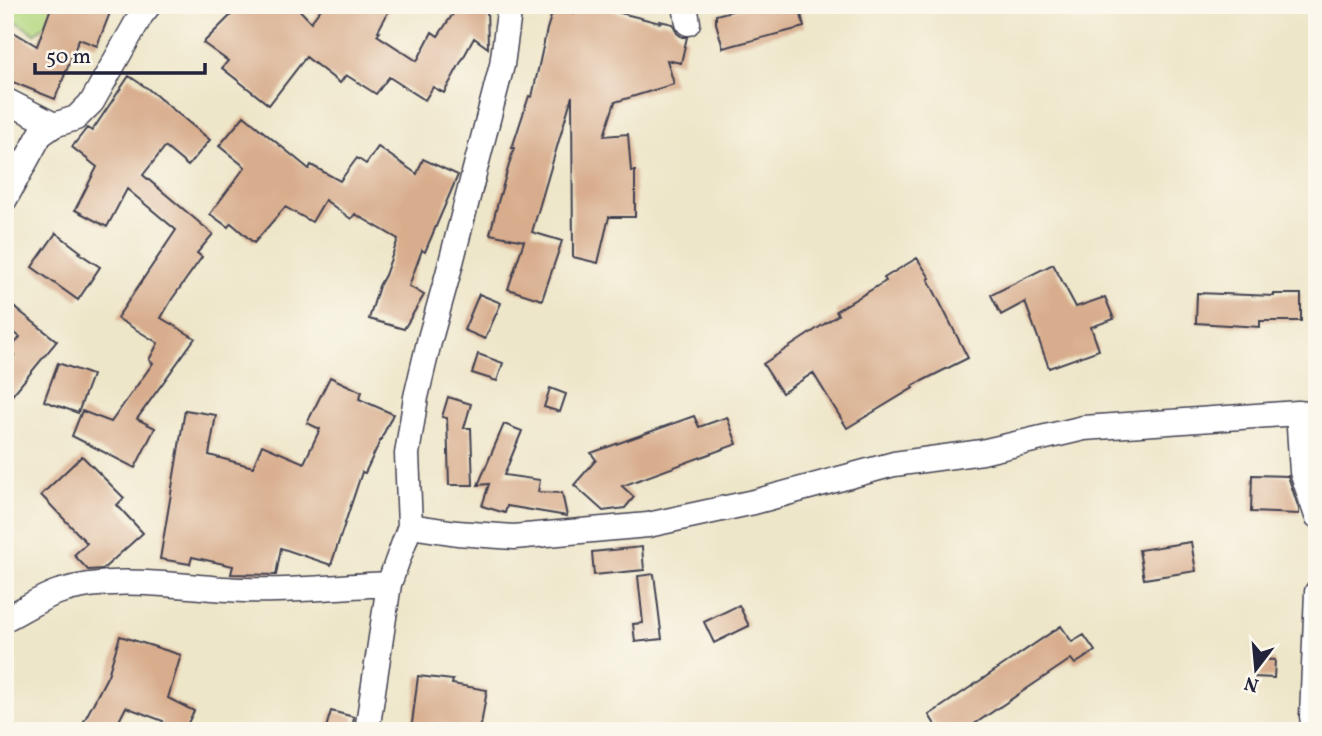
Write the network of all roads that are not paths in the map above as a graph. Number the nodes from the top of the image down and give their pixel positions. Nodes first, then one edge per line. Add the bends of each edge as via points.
1 (149, 5) edge
2 (510, 5) edge
3 (5, 100) edge
4 (54, 125) junction
5 (5, 200) edge
6 (1307, 414) edge
7 (1317, 516) edge
8 (410, 526) junction
9 (389, 584) junction
10 (1317, 592) edge
11 (5, 619) edge
12 (368, 731) edge
13 (1314, 731) edge

1 - 4 street via 92,102 76,118
2 - 8 street via 502,65 416,397 407,454
3 - 4 street
4 - 5 street via 40,135
6 - 7 street via 1302,472
6 - 8 street via 1084,428 982,452 894,464 648,525 514,537
8 - 9 street
9 - 11 street via 247,591 120,582 57,593
9 - 12 street
10 - 13 street

